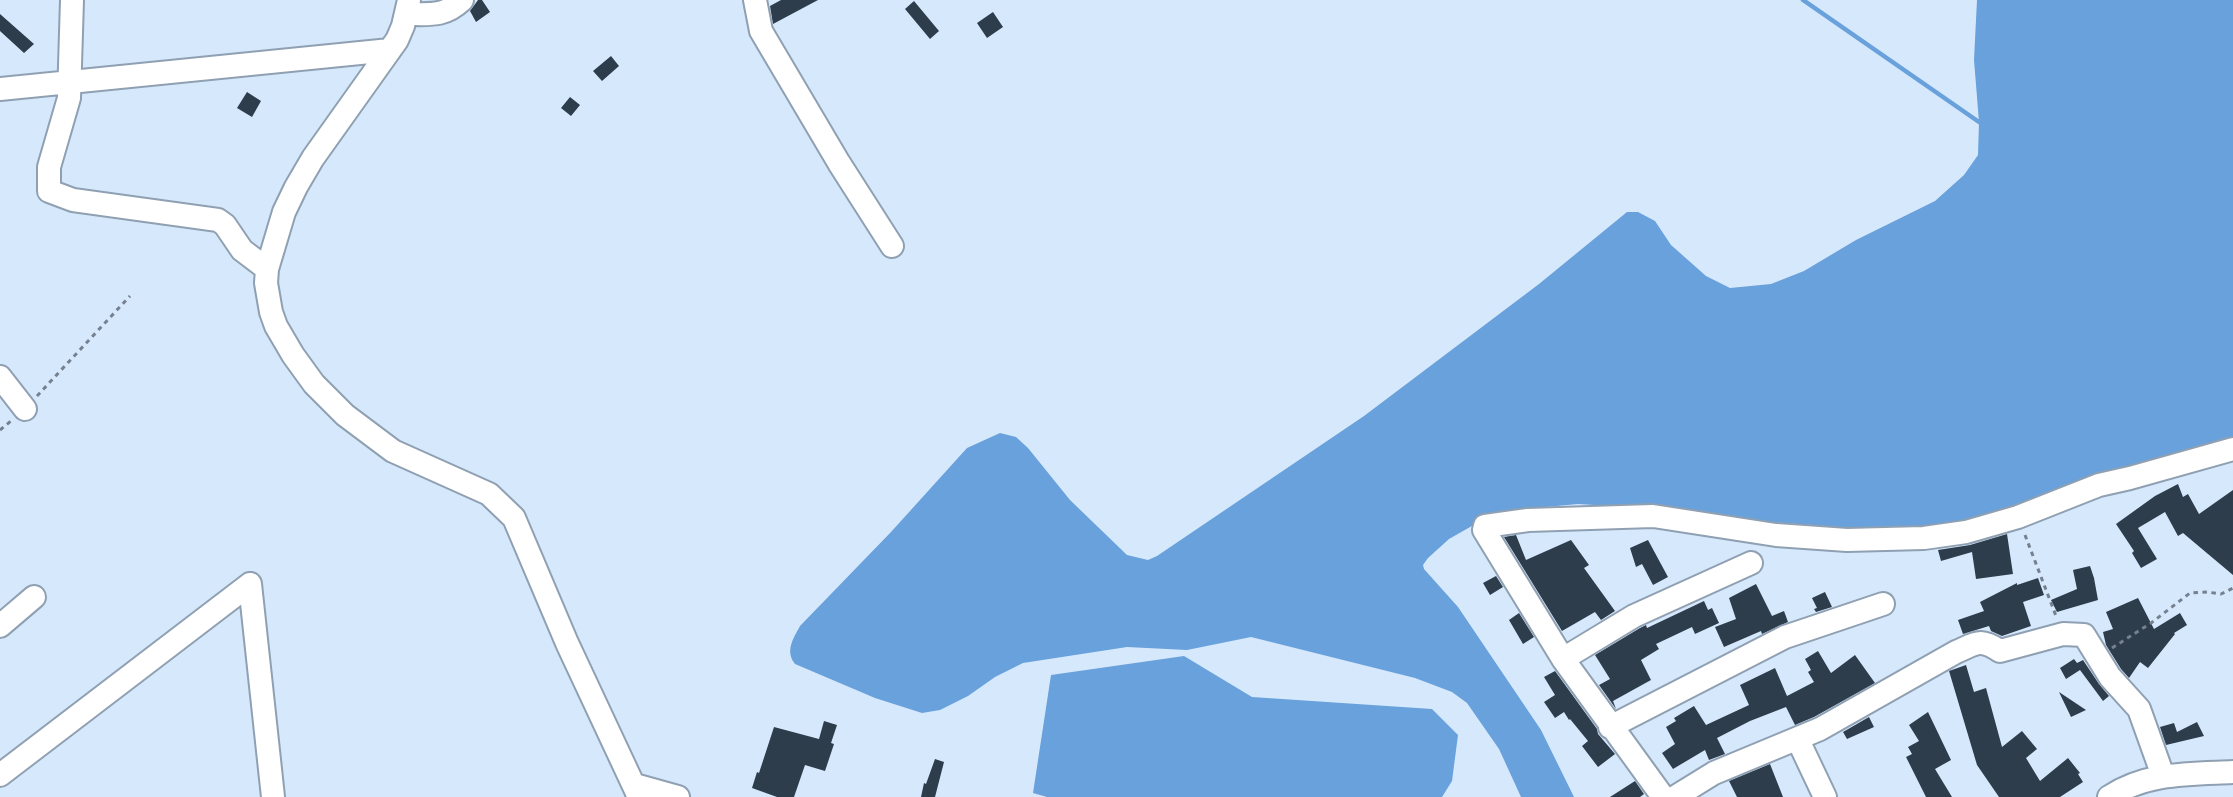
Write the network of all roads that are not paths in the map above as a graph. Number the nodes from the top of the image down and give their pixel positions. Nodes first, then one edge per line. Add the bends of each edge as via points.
1 (72, 0) edge
2 (462, 0) edge
3 (755, 0) edge
4 (408, 7) edge
5 (390, 50) junction
6 (70, 82) junction
7 (0, 89) edge
8 (892, 246) dead end
9 (267, 268) junction
10 (0, 377) edge
11 (25, 409) road end
12 (2233, 449) edge
13 (1751, 563) dead end
14 (34, 597) dead end
15 (1883, 604) dead end
16 (0, 626) edge
17 (1563, 659) junction
18 (1610, 727) junction
19 (1798, 740) junction
20 (2233, 772) edge
21 (0, 775) edge
22 (2163, 776) junction
23 (637, 791) edge
24 (273, 797) edge
25 (678, 797) edge
26 (1663, 797) edge
27 (1674, 797) edge
28 (1825, 797) edge
29 (2109, 797) edge

1 - 6 street
2 - 4 street via 440,14
3 - 8 street via 761,31
4 - 5 street
5 - 6 street
5 - 9 street via 296,187
6 - 7 street
6 - 9 street via 68,104 49,167 49,191 73,200 218,220 242,250
9 - 23 street via 266,283 276,326 327,399 381,444 489,494 514,518 567,643
10 - 11 street
12 - 17 street via 2099,485 2018,517 1966,532 1899,539 1776,535 1653,516 1528,520 1485,526
13 - 17 street via 1634,616
14 - 16 street
15 - 18 street via 1785,637
17 - 18 street
18 - 26 street
19 - 22 street via 1974,644 1991,644 2000,651 2063,634 2083,634 2115,683 2139,709
19 - 27 street via 1713,773
19 - 28 street
20 - 22 street
21 - 24 street via 250,584
22 - 29 street
23 - 25 street

